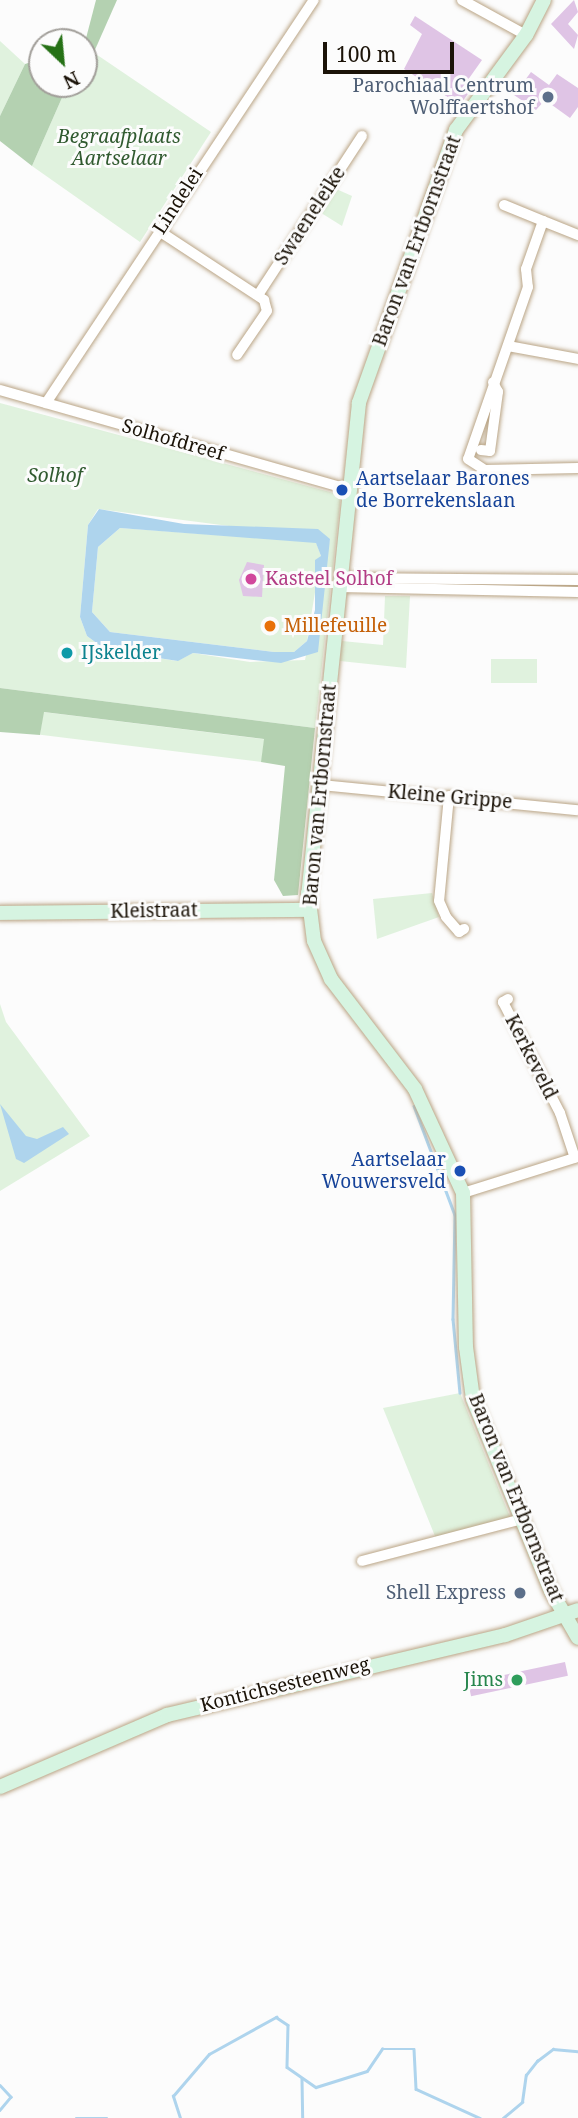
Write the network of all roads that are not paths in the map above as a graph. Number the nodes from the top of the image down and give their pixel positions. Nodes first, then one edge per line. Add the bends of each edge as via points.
1 (314, 0) edge
2 (462, 0) edge
3 (544, 0) edge
4 (526, 35) junction
5 (362, 136) dead end
6 (504, 205) dead end
7 (543, 221) junction
8 (159, 231) junction
9 (578, 235) edge
10 (258, 295) junction
11 (508, 346) junction
12 (237, 355) dead end
13 (578, 359) edge
14 (493, 382) junction
15 (0, 390) edge
16 (46, 403) junction
17 (481, 450) dead end
18 (578, 468) edge
19 (347, 489) junction
20 (578, 580) edge
21 (339, 582) junction
22 (578, 592) edge
23 (321, 785) junction
24 (449, 796) junction
25 (578, 810) edge
26 (309, 910) junction
27 (0, 913) edge
28 (464, 929) dead end
29 (508, 999) dead end
30 (576, 1157) edge
31 (463, 1193) junction
32 (522, 1519) junction
33 (362, 1561) dead end
34 (571, 1613) edge
35 (578, 1638) edge
36 (0, 1787) edge

1 - 8 street, Lindelei
2 - 4 street
3 - 4 street, Baron van Ertbornstraat
4 - 19 street, Baron van Ertbornstraat via 456,130 359,403
5 - 10 street, Swaeneleike
6 - 7 street
7 - 9 street
7 - 11 street
8 - 10 street
8 - 16 street, Lindelei
10 - 12 street via 267,311
11 - 13 street
11 - 14 street
14 - 17 street via 498,392 490,452
14 - 18 street via 468,453 473,466
15 - 16 street, Solhofdreef
16 - 19 street, Solhofdreef
19 - 21 street, Baron van Ertbornstraat
20 - 21 street
21 - 22 street
21 - 23 street, Baron van Ertbornstraat
23 - 24 street, Kleine Grippe
23 - 26 street, Baron van Ertbornstraat
24 - 25 street, Kleine Grippe
24 - 28 street via 439,901 459,932
26 - 27 street, Kleistraat
26 - 31 street, Baron van Ertbornstraat via 314,941 331,979 415,1089
29 - 30 street, Kerkeveld via 503,1002 560,1113
30 - 31 street
31 - 32 street, Baron van Ertbornstraat via 466,1347 473,1399
32 - 33 street
32 - 34 street, Baron van Ertbornstraat
34 - 35 street, Baron van Ertbornstraat
34 - 36 street, Kontichsesteenweg via 167,1715

